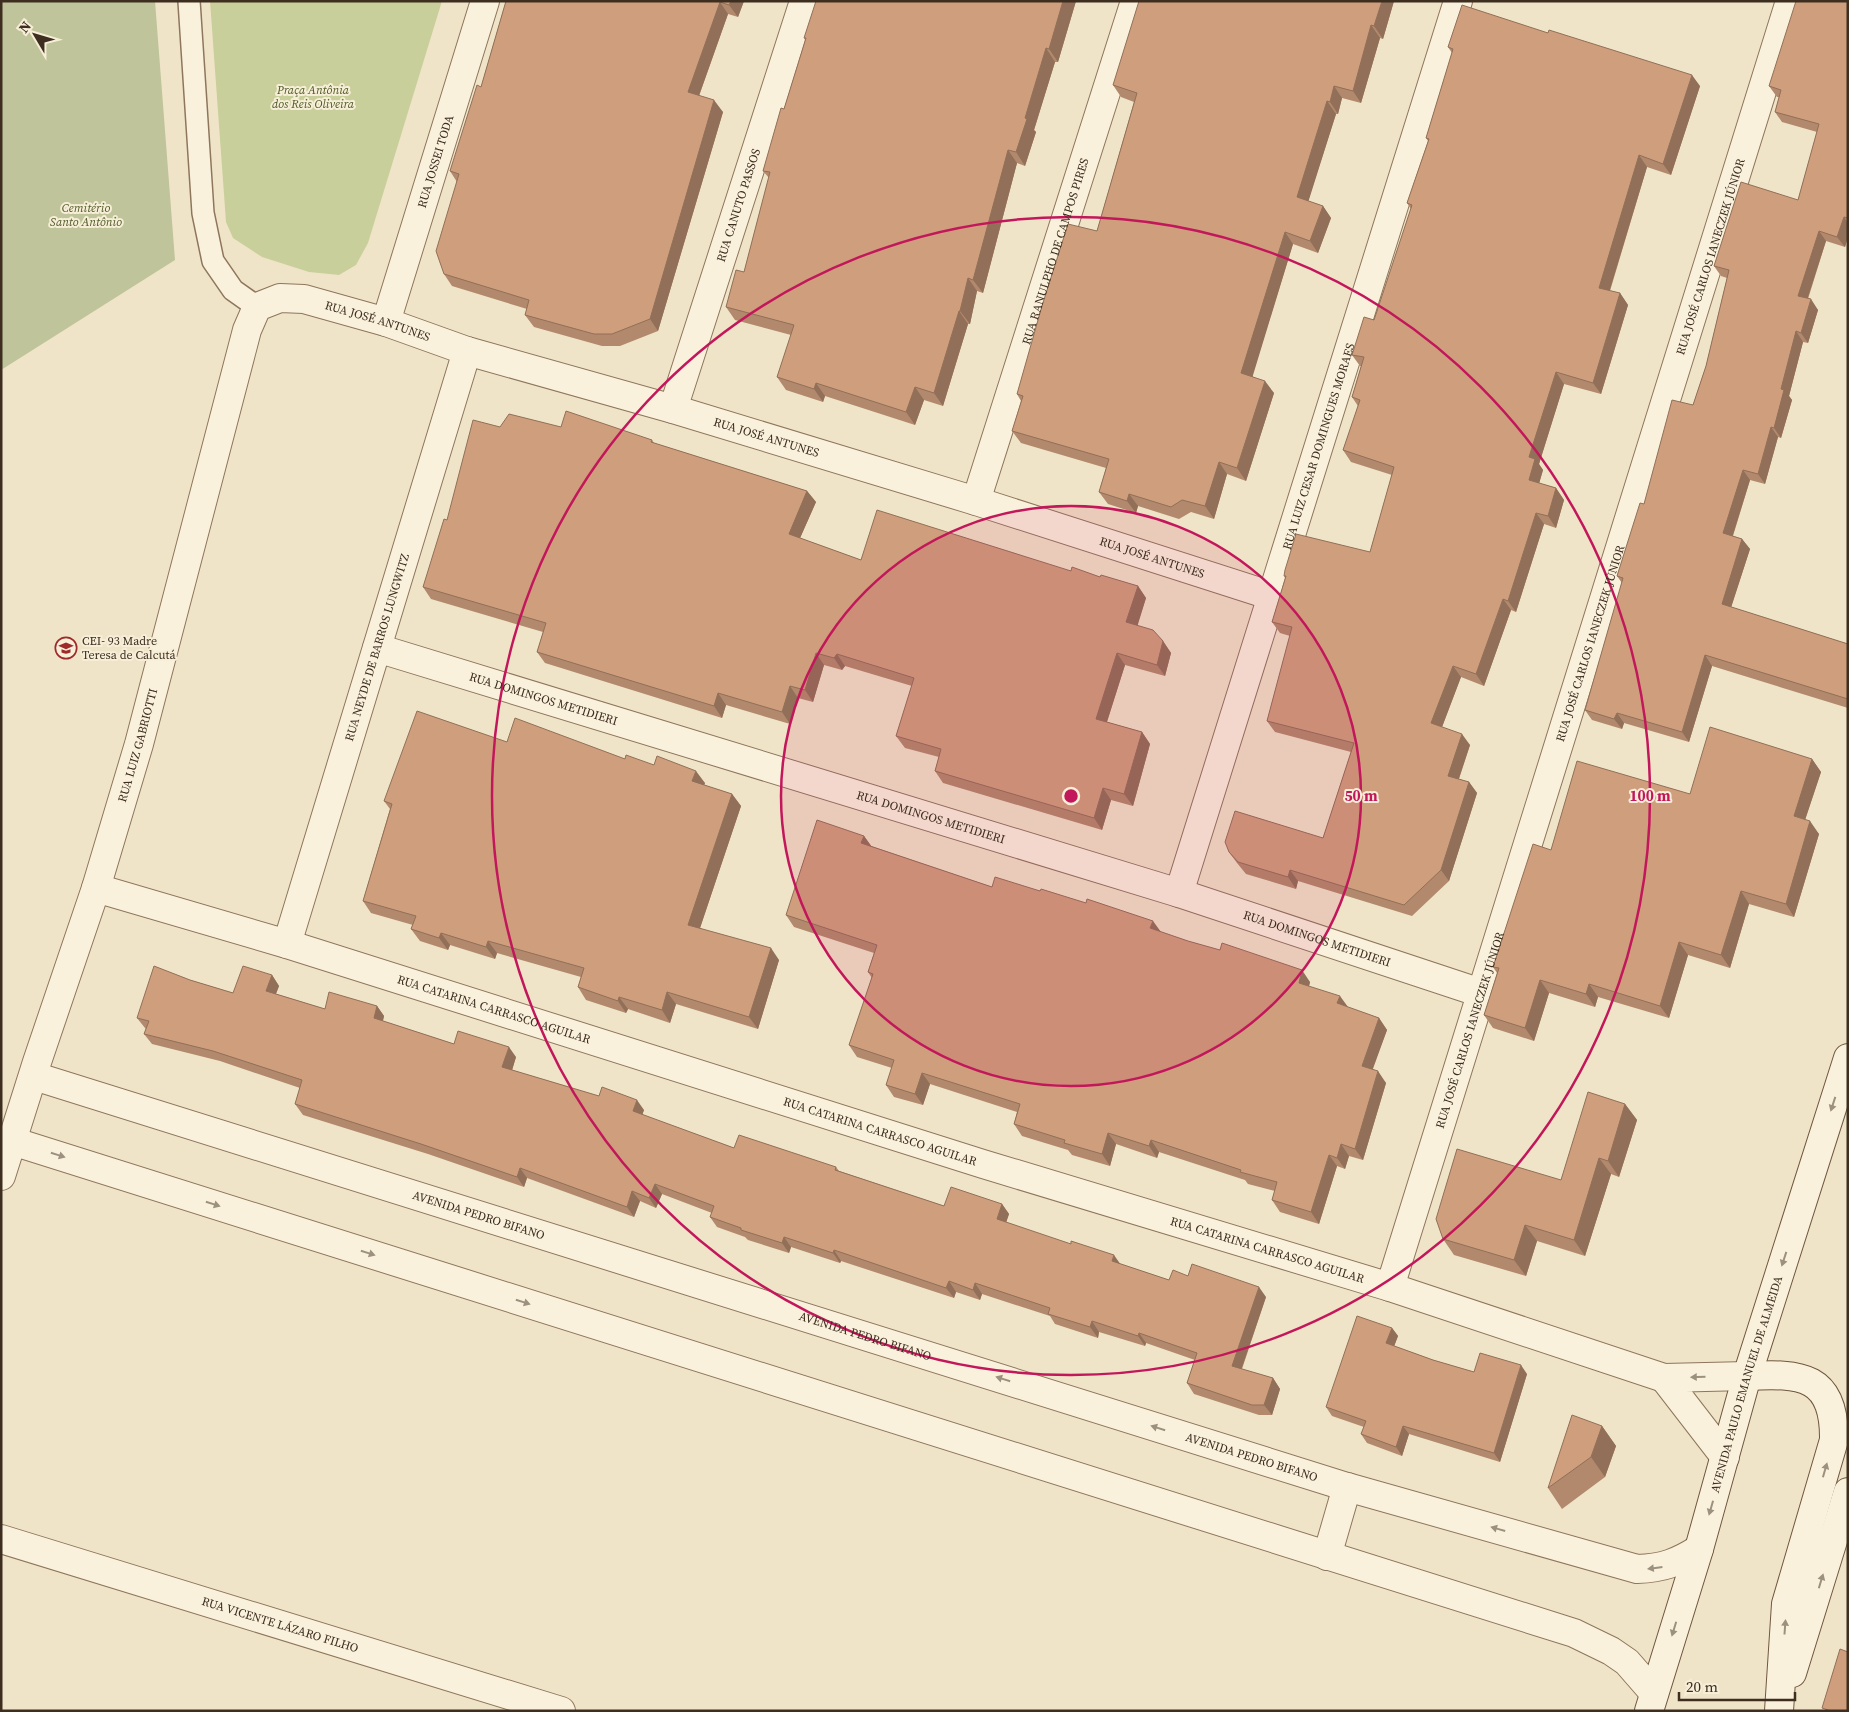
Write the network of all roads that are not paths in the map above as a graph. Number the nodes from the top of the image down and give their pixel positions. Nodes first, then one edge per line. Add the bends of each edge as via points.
1 (190, 1) edge
2 (485, 1) edge
3 (804, 1) edge
4 (1135, 1) edge
5 (1458, 1) edge
6 (1790, 1) edge
7 (257, 307) junction
8 (386, 322) junction
9 (467, 351) junction
10 (673, 409) junction
11 (976, 501) junction
12 (1272, 596) junction
13 (377, 648) junction
14 (96, 888) junction
15 (1178, 893) junction
16 (286, 944) junction
17 (1481, 993) junction
18 (1848, 1058) edge
19 (34, 1076) junction
20 (12, 1141) junction
21 (1, 1176) edge
22 (1390, 1287) junction
23 (1747, 1376) junction
24 (1664, 1378) junction
25 (1725, 1457) junction
26 (1347, 1487) junction
27 (1848, 1492) edge
28 (1, 1539) edge
29 (1699, 1549) junction
30 (1327, 1556) junction
31 (1651, 1702) edge
32 (561, 1711) edge
33 (1780, 1711) edge

1 - 7 lane via 203,214 213,261 233,290
2 - 8 street, RUA JOSSEI TODA
3 - 10 street, RUA CANUTO PASSOS
4 - 11 street, RUA RANULPHO DE CAMPOS PIRES
5 - 12 street, RUA LUIZ CESAR DOMINGUES MORAES
6 - 17 street, RUA JOSÉ CARLOS IANECZEK JÚNIOR
7 - 8 street, RUA JOSÉ ANTUNES via 280,298 304,300
7 - 14 street, RUA LUIZ GABRIOTTI via 247,330 140,744
8 - 9 street, RUA JOSÉ ANTUNES
9 - 10 street, RUA JOSÉ ANTUNES
9 - 13 street, RUA NEYDE DE BARROS LUNGWITZ
10 - 11 street, RUA JOSÉ ANTUNES
11 - 12 street, RUA JOSÉ ANTUNES
12 - 15 street, RUA LUIZ CESAR DOMINGUES MORAES
13 - 15 street, RUA DOMINGOS METIDIERI
13 - 16 street, RUA NEYDE DE BARROS LUNGWITZ
14 - 16 street, RUA CATARINA CARRASCO AGUILAR
14 - 19 street, RUA LUIZ GABRIOTTI
15 - 17 street, RUA DOMINGOS METIDIERI
16 - 22 street, RUA CATARINA CARRASCO AGUILAR via 983,1164
17 - 22 street, RUA JOSÉ CARLOS IANECZEK JÚNIOR
18 -> 23 street, AVENIDA PAULO EMANUEL DE ALMEIDA
19 - 20 street, RUA LUIZ GABRIOTTI
26 -> 19 street, AVENIDA PEDRO BIFANO
20 - 21 street, RUA LUIZ GABRIOTTI
20 -> 30 street
22 - 24 street, RUA CATARINA CARRASCO AGUILAR
23 -> 24 street, RUA CATARINA CARRASCO AGUILAR
23 - 25 street, AVENIDA PAULO EMANUEL DE ALMEIDA
33 -> 23 street, RUA CATARINA CARRASCO AGUILAR via 1786,1604 1834,1440 1834,1420 1826,1394 1809,1380 1773,1374
24 - 25 street
25 -> 29 street, AVENIDA PAULO EMANUEL DE ALMEIDA
29 -> 26 street, AVENIDA PEDRO BIFANO via 1680,1561 1658,1568 1637,1569
26 - 30 street
33 -> 27 street
28 - 32 street, RUA VICENTE LÁZARO FILHO
29 -> 31 street, AVENIDA PAULO EMANUEL DE ALMEIDA
30 - 31 street via 1574,1634 1627,1662

